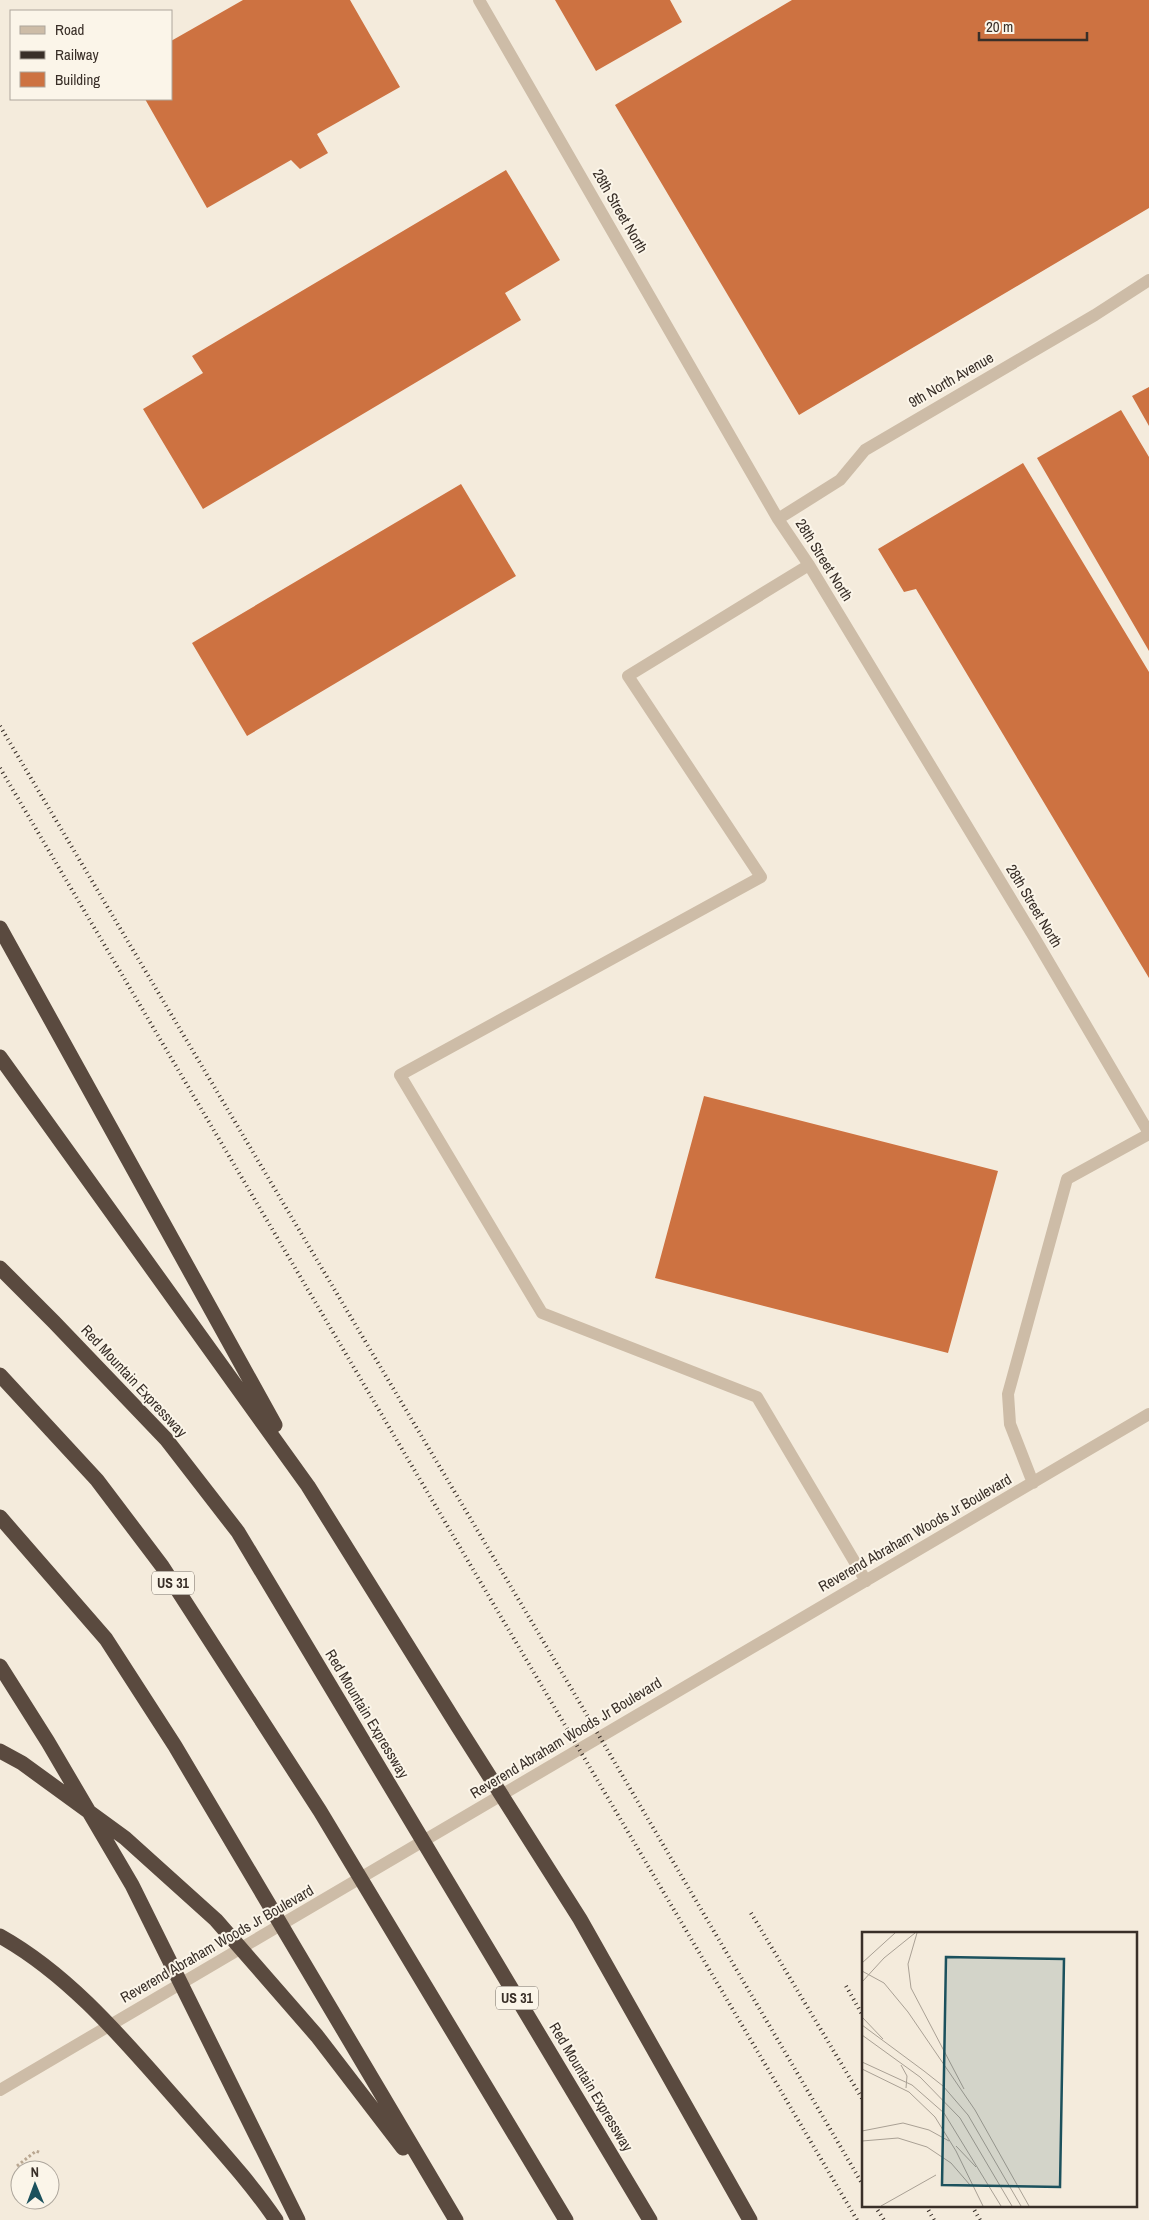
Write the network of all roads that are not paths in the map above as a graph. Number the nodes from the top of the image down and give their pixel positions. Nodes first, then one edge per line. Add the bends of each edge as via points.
1 (479, 0) edge
2 (1149, 280) edge
3 (778, 519) junction
4 (808, 565) junction
5 (0, 928) edge
6 (0, 1057) edge
7 (1149, 1133) edge
8 (0, 1268) edge
9 (0, 1375) edge
10 (1149, 1414) edge
11 (1033, 1482) junction
12 (308, 1486) junction
13 (0, 1517) edge
14 (866, 1581) junction
15 (0, 1666) edge
16 (0, 1751) edge
17 (0, 1936) edge
18 (0, 2090) edge
19 (446, 2205) junction
20 (749, 2217) edge
21 (276, 2220) edge
22 (298, 2220) edge
23 (456, 2220) edge
24 (566, 2220) edge
25 (650, 2220) edge

1 - 3 street, 28th Street North
2 - 3 street, 9th North Avenue via 865,450 840,480
3 - 4 street, 28th Street North
4 - 7 street, 28th Street North
4 - 14 street via 628,676 761,877 400,1075 542,1313 757,1396
5 - 12 highway
6 - 12 highway
7 - 11 street via 1067,1179 1008,1394 1010,1424
8 - 25 highway, Red Mountain Expressway / US 31 via 166,1440 238,1532
9 - 24 highway, US 31 via 97,1480 162,1566 320,1811
10 - 11 street, Reverend Abraham Woods Jr Boulevard
11 - 14 street, Reverend Abraham Woods Jr Boulevard
12 - 20 highway via 580,1919
13 - 19 highway via 106,1639 122,1663 175,1746
14 - 18 street, Reverend Abraham Woods Jr Boulevard
15 - 22 highway via 132,1885
16 - 19 highway via 22,1763 125,1838 216,1920 317,2036
17 - 21 highway via 26,1951 86,2000 198,2125
19 - 23 highway

